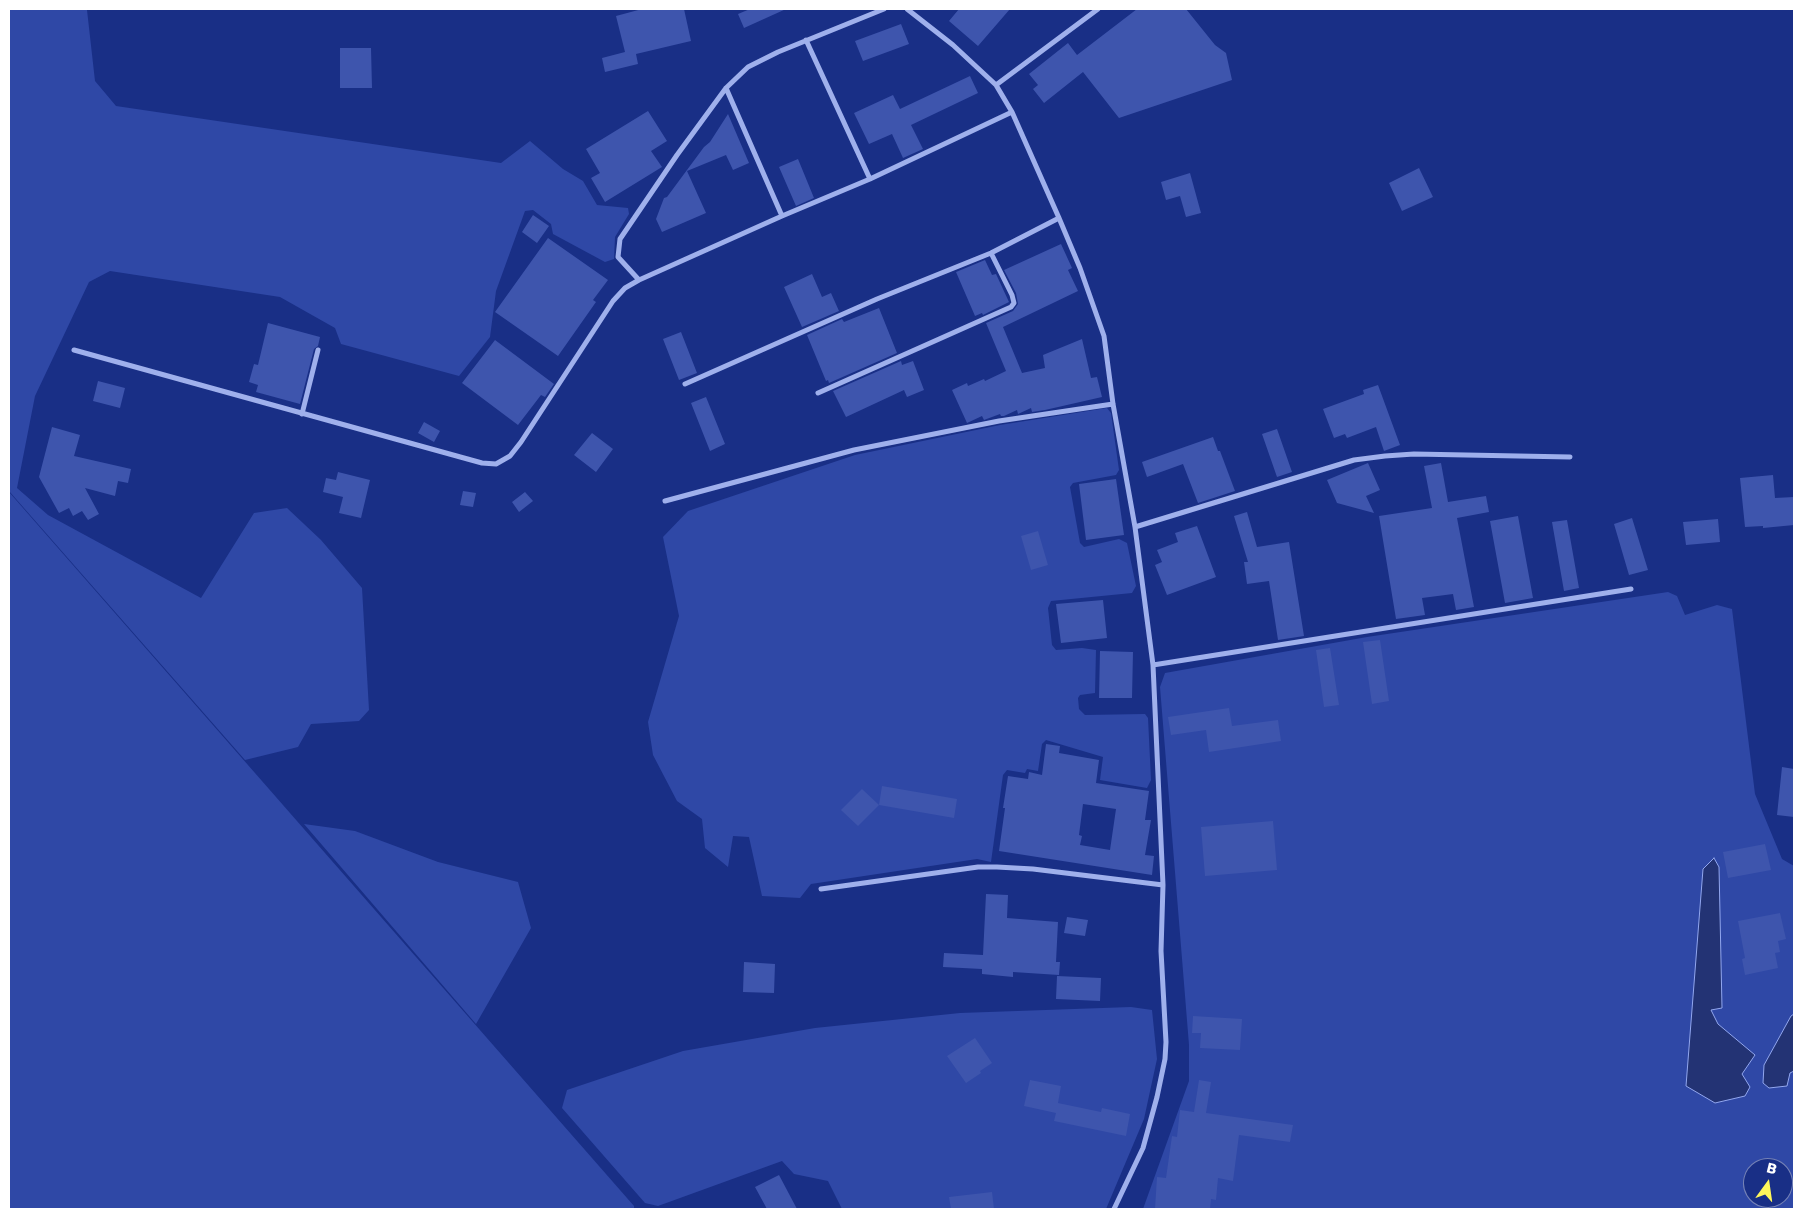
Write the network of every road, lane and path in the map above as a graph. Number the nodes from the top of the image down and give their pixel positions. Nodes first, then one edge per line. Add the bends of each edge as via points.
1 (884, 9) edge
2 (907, 9) edge
3 (1098, 9) edge
4 (806, 40) junction
5 (996, 85) junction
6 (726, 88) junction
7 (1012, 112) junction
8 (870, 179) junction
9 (782, 216) junction
10 (1059, 218) junction
11 (991, 253) junction
12 (638, 280) junction
13 (74, 350) dead end
14 (318, 350) dead end
15 (685, 384) dead end
16 (818, 393) dead end
17 (1113, 404) junction
18 (302, 414) junction
19 (1570, 457) dead end
20 (665, 501) dead end
21 (1135, 526) junction
22 (1631, 589) dead end
23 (1153, 665) junction
24 (1164, 885) junction
25 (821, 889) dead end
26 (1114, 1209) edge

1 - 4 street
2 - 5 street
3 - 5 street
4 - 6 street via 748,67
4 - 8 street
5 - 7 street
6 - 9 street
6 - 12 street via 676,154 620,239 618,256
7 - 8 street
7 - 10 street
8 - 9 street
9 - 12 street
10 - 11 street
10 - 17 street via 1104,336
11 - 15 street
11 - 16 street via 1012,295 1012,307
12 - 18 street via 613,301 521,442 510,456 496,464 482,463
13 - 18 street
14 - 18 street
17 - 20 street via 999,421 854,450
17 - 21 street
19 - 21 street via 1414,454 1354,460
21 - 23 street
22 - 23 street
23 - 24 street
24 - 25 street via 1033,869 978,867
24 - 26 street via 1161,951 1165,1059 1143,1148

